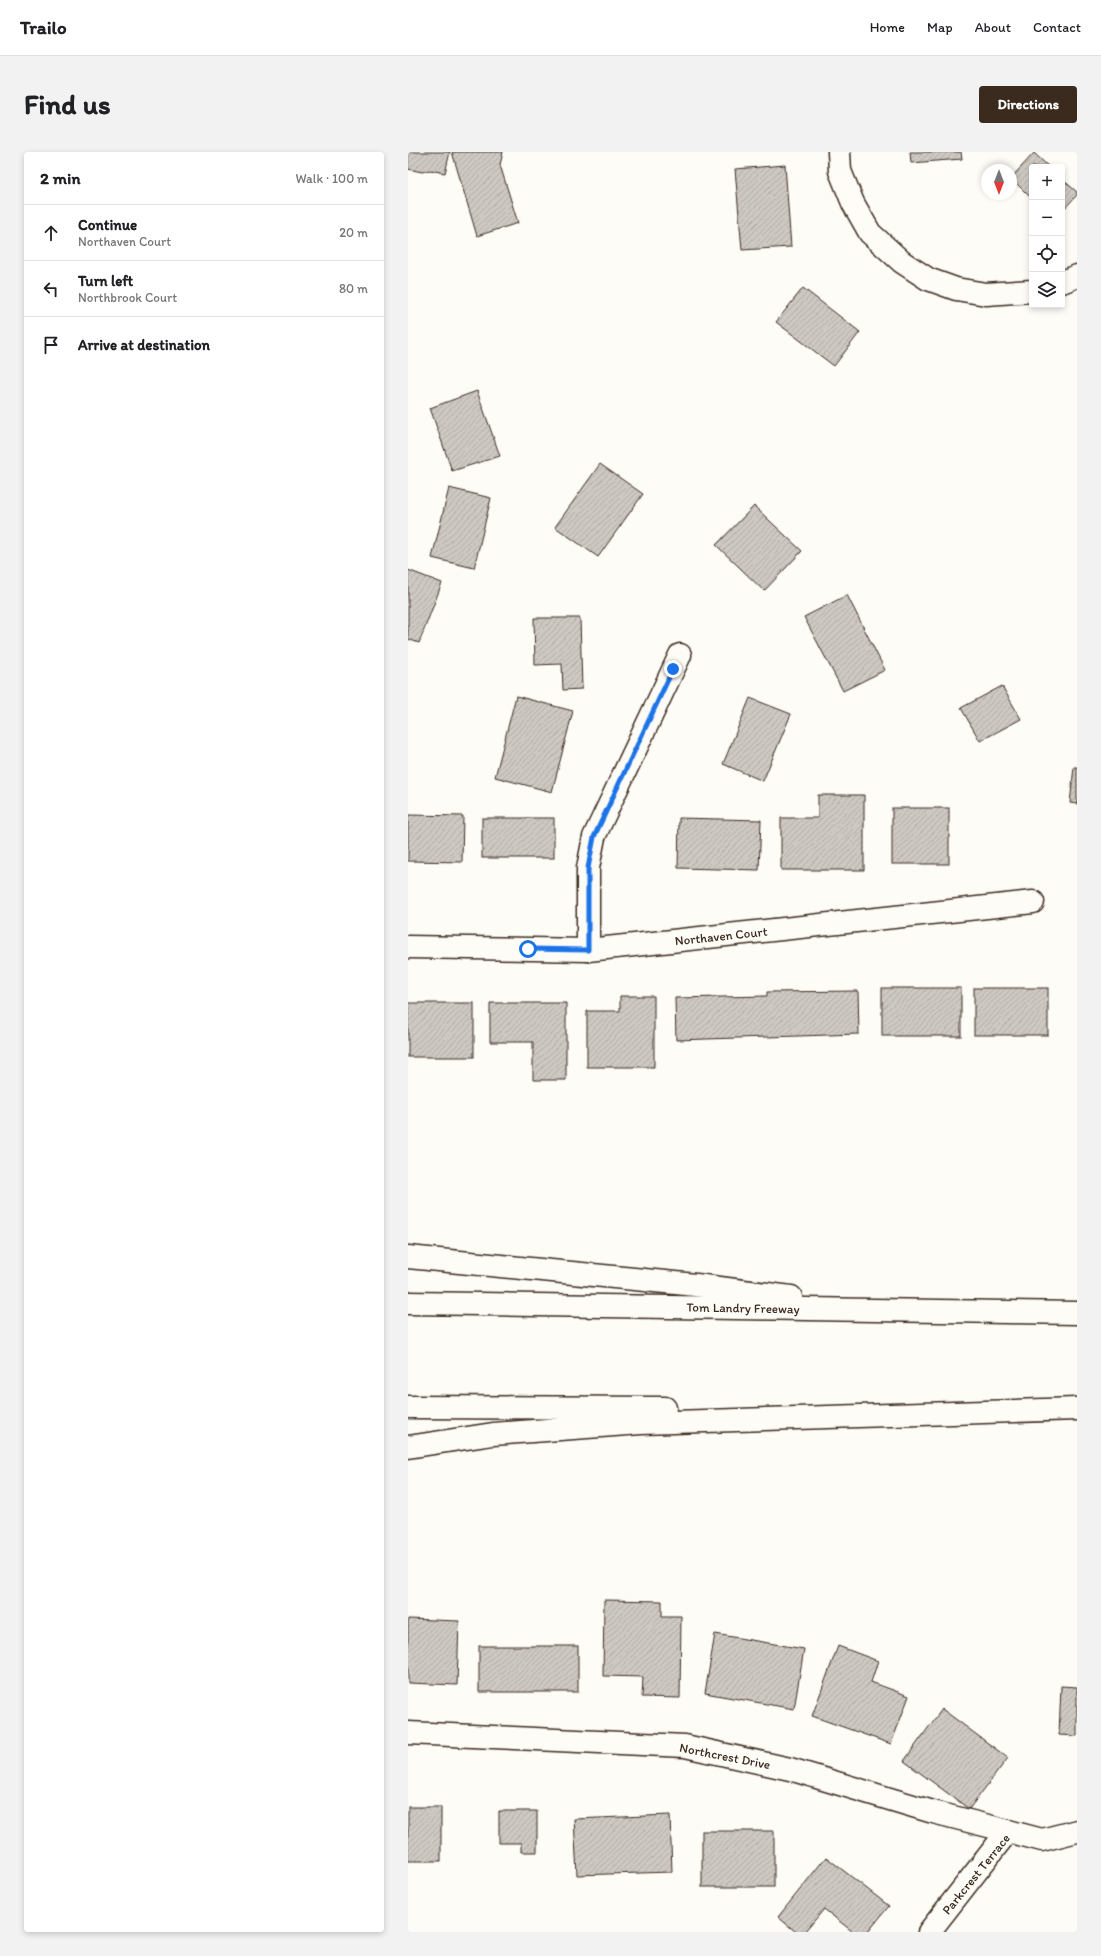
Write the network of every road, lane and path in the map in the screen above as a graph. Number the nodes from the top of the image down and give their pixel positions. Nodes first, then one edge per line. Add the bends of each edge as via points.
1 (839, 152) edge
2 (1077, 276) edge
3 (1065, 281) edge
4 (1029, 291) edge
5 (680, 655) dead end
6 (1033, 902) dead end
7 (408, 947) edge
8 (588, 950) junction
9 (408, 1257) edge
10 (408, 1303) edge
11 (899, 1311) junction
12 (1077, 1313) edge
13 (408, 1407) edge
14 (1077, 1409) edge
15 (408, 1447) edge
16 (408, 1733) edge
17 (1008, 1831) junction
18 (1077, 1831) edge
19 (929, 1932) edge

1 - 4 main road via 840,171 853,203 870,233 902,262 928,279 956,289 986,294
2 - 3 main road
5 - 8 main road via 594,837 588,868
6 - 8 main road, Northaven Court
7 - 8 main road, Northaven Court
9 - 11 main road via 696,1284
10 - 11 main road, Tom Landry Freeway
11 - 12 main road, Tom Landry Freeway
13 - 14 main road
14 - 15 main road via 641,1423 493,1434
16 - 17 main road, Northcrest Drive via 685,1746 790,1769 933,1812
17 - 18 main road, Parkcrest Terrace via 1042,1840
17 - 19 main road, Parkcrest Terrace

